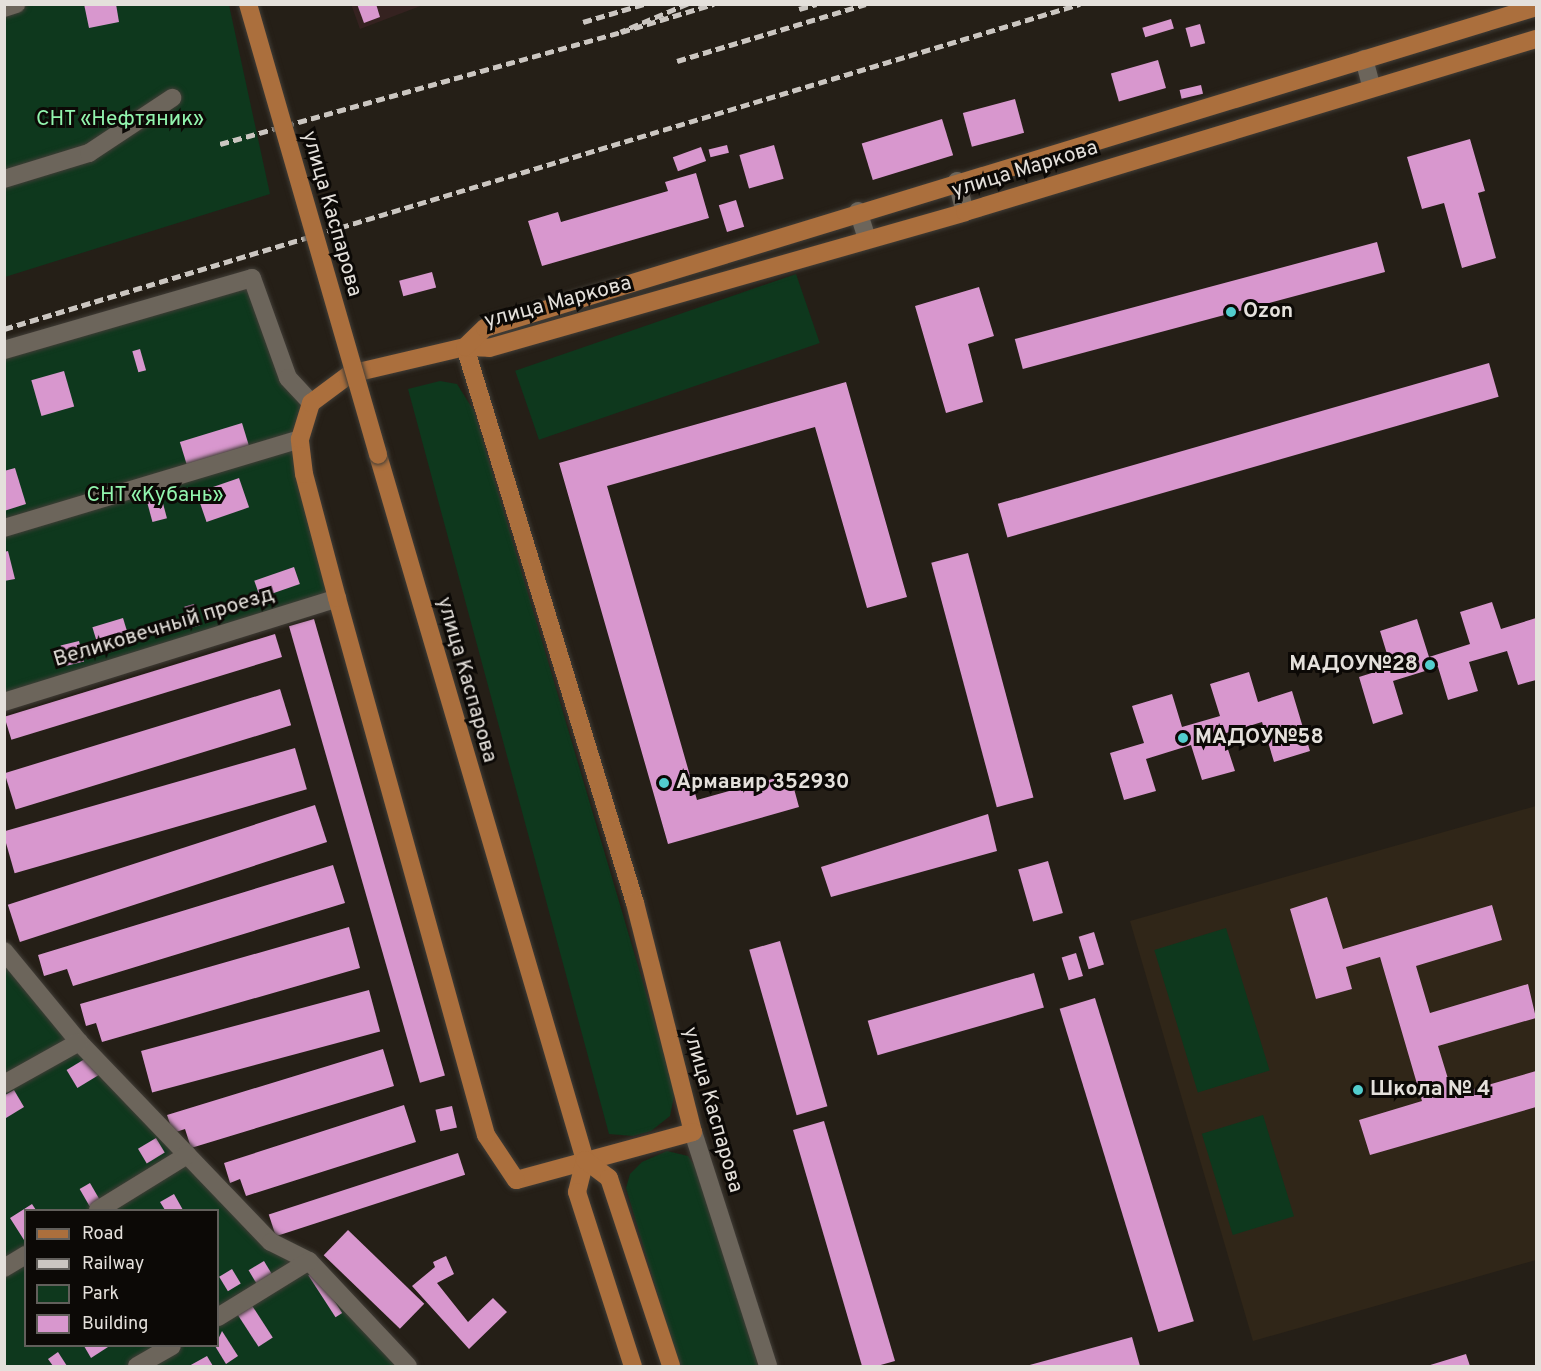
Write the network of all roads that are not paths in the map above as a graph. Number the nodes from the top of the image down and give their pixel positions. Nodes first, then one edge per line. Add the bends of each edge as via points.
1 (16, 4) edge
2 (248, 4) edge
3 (1536, 7) edge
4 (4, 8) edge
5 (1536, 39) edge
6 (1364, 59) junction
7 (1372, 88) junction
8 (172, 98) dead end
9 (4, 179) edge
10 (957, 181) junction
11 (858, 211) junction
12 (965, 212) junction
13 (867, 239) junction
14 (465, 347) junction
15 (4, 350) edge
16 (311, 403) junction
17 (300, 439) junction
18 (4, 528) edge
19 (337, 598) junction
20 (4, 702) edge
21 (4, 951) edge
22 (79, 1042) junction
23 (4, 1084) edge
24 (693, 1132) junction
25 (187, 1155) junction
26 (585, 1160) junction
27 (100, 1209) edge
28 (24, 1256) edge
29 (309, 1261) junction
30 (4, 1268) edge
31 (219, 1316) edge
32 (170, 1347) edge
33 (137, 1366) edge
34 (408, 1366) edge
35 (633, 1366) edge
36 (671, 1366) edge
37 (768, 1366) edge

1 - 4 street
2 - 26 main road, улица Каспарова, bridge
3 - 6 main road, улица Маркова
5 - 7 main road, улица Маркова
6 - 7 street
6 - 10 main road, улица Маркова
7 - 12 main road, улица Маркова
8 - 9 street via 89,153
10 - 11 main road, улица Маркова
10 - 12 street
11 - 13 street
11 - 14 main road, улица Маркова via 485,328
12 - 13 main road, улица Маркова
13 - 14 main road, улица Маркова via 489,348
14 - 16 main road via 350,374
14 - 24 main road, улица Каспарова via 634,903
15 - 16 street via 252,278 288,378
16 - 17 main road
17 - 18 street
17 - 19 main road via 304,474
19 - 20 street, Великовечный проезд
19 - 26 main road via 486,1135 516,1180
21 - 22 street
22 - 23 street
22 - 25 street
24 - 26 main road
24 - 37 street, улица Каспарова
25 - 27 street
25 - 29 street via 271,1242
26 - 35 main road via 577,1192
26 - 36 main road via 609,1178
28 - 30 street
29 - 31 street
29 - 34 street
32 - 33 street

